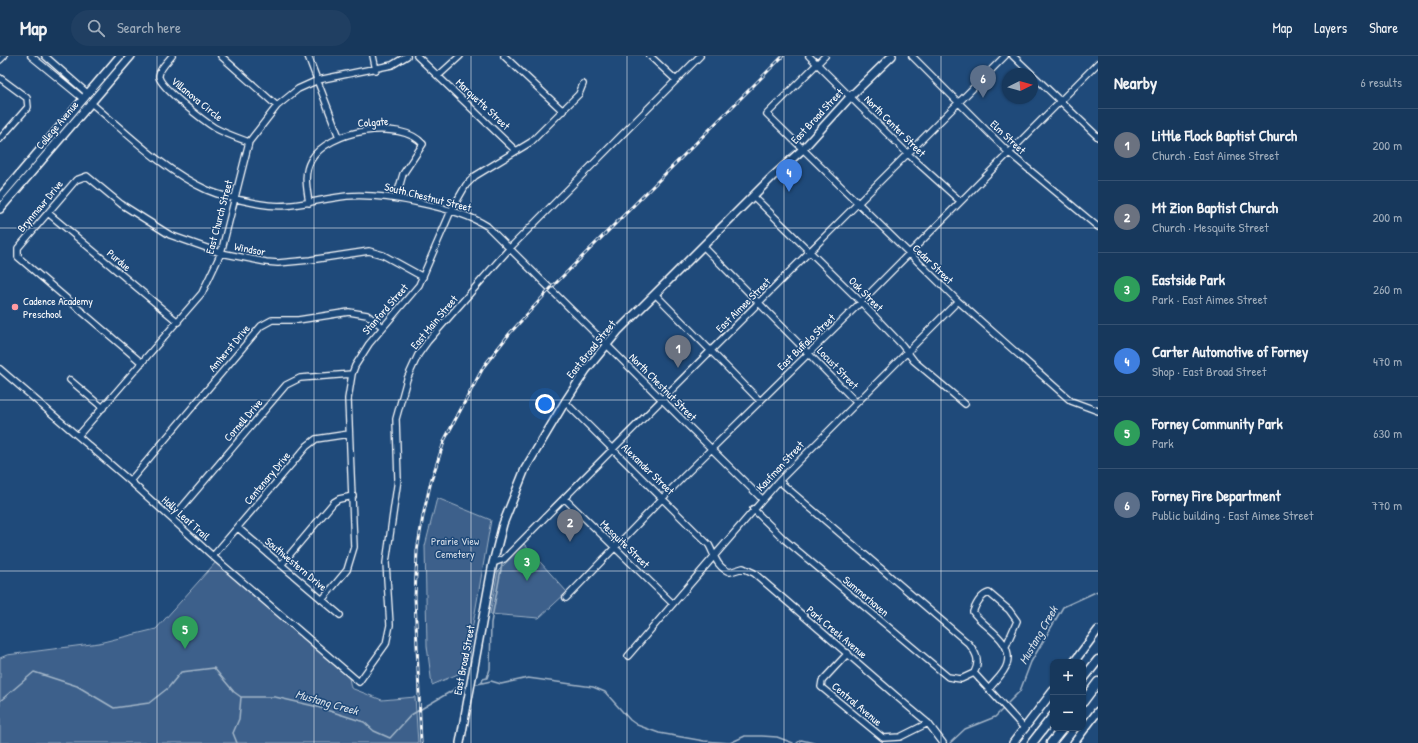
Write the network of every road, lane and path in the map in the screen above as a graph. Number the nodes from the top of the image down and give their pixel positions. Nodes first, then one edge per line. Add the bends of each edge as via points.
1 (4, 56) edge
2 (31, 56) edge
3 (45, 56) edge
4 (120, 56) edge
5 (131, 56) edge
6 (172, 56) edge
7 (221, 56) edge
8 (308, 56) edge
9 (373, 56) edge
10 (407, 56) edge
11 (418, 56) edge
12 (460, 56) edge
13 (504, 56) edge
14 (650, 56) edge
15 (700, 56) edge
16 (809, 56) edge
17 (814, 56) edge
18 (825, 56) edge
19 (892, 56) edge
20 (912, 56) edge
21 (1004, 56) edge
22 (1013, 56) edge
23 (0, 60) edge
24 (818, 63) junction
25 (1098, 63) edge
26 (376, 70) junction
27 (438, 76) junction
28 (0, 78) edge
29 (318, 80) junction
30 (676, 80) junction
31 (583, 84) dead end
32 (851, 96) junction
33 (88, 100) junction
34 (1062, 102) junction
35 (958, 103) junction
36 (277, 106) junction
37 (563, 111) junction
38 (339, 137) junction
39 (1098, 137) edge
40 (0, 139) edge
41 (249, 142) junction
42 (803, 149) junction
43 (516, 151) junction
44 (1008, 152) junction
45 (908, 154) junction
46 (87, 176) joint
47 (0, 197) edge
48 (235, 197) junction
49 (754, 197) junction
50 (396, 198) junction
51 (309, 202) junction
52 (960, 202) junction
53 (858, 205) junction
54 (0, 209) edge
55 (452, 211) junction
56 (48, 213) junction
57 (1098, 227) edge
58 (704, 247) junction
59 (509, 250) junction
60 (221, 253) junction
61 (810, 253) junction
62 (907, 253) junction
63 (423, 277) junction
64 (551, 288) joint
65 (656, 295) junction
66 (958, 301) junction
67 (861, 302) junction
68 (758, 304) junction
69 (178, 322) junction
70 (383, 327) junction
71 (606, 344) junction
72 (711, 350) junction
73 (907, 351) junction
74 (809, 353) junction
75 (142, 363) junction
76 (0, 369) edge
77 (352, 374) junction
78 (70, 380) dead end
79 (662, 399) junction
80 (760, 401) junction
81 (565, 402) junction
82 (856, 402) junction
83 (964, 404) dead end
84 (103, 408) junction
85 (1098, 411) edge
86 (349, 434) junction
87 (78, 436) junction
88 (612, 449) junction
89 (711, 449) junction
90 (778, 480) junction
91 (130, 481) junction
92 (353, 496) junction
93 (564, 498) junction
94 (663, 498) junction
95 (762, 499) junction
96 (753, 509) junction
97 (172, 519) junction
98 (238, 528) junction
99 (614, 548) junction
100 (714, 554) junction
101 (213, 556) junction
102 (493, 563) junction
103 (281, 565) junction
104 (566, 598) dead end
105 (322, 600) junction
106 (672, 603) junction
107 (340, 616) dead end
108 (1098, 630) edge
109 (1006, 646) junction
110 (848, 654) junction
111 (628, 656) dead end
112 (1076, 659) edge
113 (1098, 660) edge
114 (974, 673) junction
115 (1086, 675) edge
116 (359, 682) joint
117 (1098, 682) edge
118 (988, 689) junction
119 (1050, 695) edge
120 (1086, 698) edge
121 (1098, 711) edge
122 (1050, 720) edge
123 (928, 723) junction
124 (1024, 729) junction
125 (1061, 731) edge
126 (460, 743) edge
127 (943, 743) edge
128 (1013, 743) edge
129 (1032, 743) edge
130 (1052, 743) edge
131 (1074, 743) edge

1 - 23 street
2 - 33 street
3 - 33 street via 86,92
4 - 33 main road, College Avenue
5 - 33 main road, College Avenue
6 - 41 street, Villanova Circle via 160,71 159,76 164,86 209,124
7 - 36 street
8 - 29 street
9 - 26 street
10 - 26 street, East Church Street via 392,66
11 - 27 street, Marquette Street
12 - 27 street
13 - 37 street
14 - 30 street
15 - 30 street, East Main Street
16 - 24 street, North Center Street
17 - 24 street, North Center Street
18 - 24 street
19 - 32 main road, East Broad Street
20 - 35 street, Elm Street
21 - 35 street, East Aimee Street
22 - 34 street
24 - 32 street, North Center Street
24 - 42 street, Cedar Street via 767,114
25 - 34 street, East Buffalo Street
26 - 29 street, East Church Street
27 - 43 street, Marquette Street
28 - 40 street via 27,98 28,107
29 - 36 street, East Church Street via 298,89
29 - 38 street
30 - 59 street, East Main Street
31 - 37 street, Stanford Street via 579,94
32 - 42 main road, East Broad Street
32 - 45 street, North Center Street
33 - 47 main road, College Avenue
33 - 48 street, South Chestnut Street via 164,164 207,190
33 - 54 main road, College Avenue
34 - 39 street
34 - 44 street, East Buffalo Street
35 - 44 street, Elm Street
35 - 45 street, East Aimee Street
36 - 41 street, East Church Street
37 - 43 street, Stanford Street via 531,142
38 - 50 street, Colgate via 354,132 396,130 417,138 423,144 403,174
38 - 51 street, Colgate via 319,150 310,161 305,176
41 - 48 street, East Church Street
42 - 49 main road, East Broad Street
42 - 53 street, Cedar Street
43 - 55 street, Stanford Street via 475,176 460,193
44 - 52 street, East Buffalo Street
44 - 57 street, Elm Street
45 - 52 street, North Center Street
45 - 53 street, East Aimee Street
46 - 56 street, Brynmawr Drive via 76,180
46 - 60 street, Windsor via 121,204 170,235
48 - 51 street, South Chestnut Street via 260,204 284,206
48 - 60 street, East Church Street
49 - 58 main road, East Broad Street
49 - 61 street, Oak Street
50 - 51 street, South Chestnut Street via 373,194
50 - 55 street, South Chestnut Street
52 - 62 street, East Buffalo Street
53 - 61 street, East Aimee Street
53 - 62 street, Cedar Street
55 - 59 street, South Chestnut Street via 487,226
55 - 63 street, Stanford Street
56 - 69 street, Purdue
56 - 75 street, Brynmawr Drive via 18,248 18,257
58 - 65 main road, East Broad Street
58 - 68 street, Locust Street
59 - 64 street, South Chestnut Street
59 - 116 street, East Main Street via 428,341 418,355 407,380 396,419 398,479 386,563 390,625 386,644
60 - 63 street, Windsor via 278,263 369,251 383,255
60 - 69 street, East Church Street via 202,293
61 - 67 street, Oak Street
61 - 68 street, East Aimee Street
62 - 66 street, Cedar Street
62 - 67 street, East Buffalo Street
63 - 70 street, Stanford Street via 413,293
64 - 71 street, North Chestnut Street
65 - 71 main road, East Broad Street
65 - 72 street
66 - 73 street, Kaufman Street
66 - 85 street, Cedar Street via 1071,401
67 - 73 street, Oak Street
67 - 74 street, East Buffalo Street
68 - 72 street, East Aimee Street
68 - 74 street, Locust Street
69 - 75 street, East Church Street
70 - 77 street, Stanford Street via 369,344
70 - 91 street, Amherst Drive via 367,315 349,312 266,322
71 - 79 street, North Chestnut Street
71 - 81 main road, East Broad Street
72 - 79 street, East Aimee Street
72 - 80 street
73 - 82 street, Kaufman Street
73 - 83 street, Oak Street via 914,361
74 - 80 street, East Buffalo Street
74 - 82 street, Locust Street
75 - 84 street, East Church Street
76 - 87 street, Holly Leaf Trail
77 - 86 street, Stanford Street via 348,399
77 - 97 street, Cornell Drive via 300,378 286,385
78 - 84 street
79 - 88 street, East Aimee Street
79 - 89 street, North Chestnut Street
80 - 89 street, East Buffalo Street
81 - 88 street, Alexander Street
81 - 102 main road, East Broad Street via 525,469 503,524
82 - 90 street, Kaufman Street
84 - 87 street, East Church Street
86 - 92 street, Stanford Street
86 - 98 street, Centenary Drive via 328,436 307,446
87 - 91 street, Holly Leaf Trail
88 - 93 street, East Aimee Street
88 - 94 street, Alexander Street
89 - 94 street, East Buffalo Street
89 - 95 street, North Chestnut Street
90 - 95 street, Kaufman Street
90 - 114 street via 969,644 977,658
91 - 97 street, Holly Leaf Trail
92 - 103 street via 339,498 334,502
92 - 105 street, Stanford Street via 355,537 352,558 343,575
93 - 99 street, Mesquite Street
93 - 102 street, East Aimee Street via 504,559
94 - 99 street, East Buffalo Street
94 - 100 street, Alexander Street via 709,545
95 - 96 street, Kaufman Street
96 - 100 street, Kaufman Street
96 - 114 street, Summerhaven via 785,540 942,673 950,678 961,679
97 - 101 street, Holly Leaf Trail
98 - 101 street, Centenary Drive
98 - 103 street, Southwestern Drive
99 - 104 street, East Buffalo Street
99 - 106 street, Mesquite Street
100 - 106 street, Kaufman Street
100 - 110 street, Park Creek Avenue via 716,561 726,571 743,568 754,573
101 - 116 street, Holly Leaf Trail
102 - 126 main road, East Broad Street
103 - 105 street, Southwestern Drive
105 - 107 street, Southwestern Drive
106 - 111 street, Kaufman Street
108 - 112 main road
109 - 109 street via 974,613 976,606 987,593 1009,610 1017,621
109 - 118 street via 1007,664
110 - 123 street, Park Creek Avenue
110 - 123 street, Central Avenue via 821,684 854,716 883,738 900,737
113 - 115 highway
114 - 118 street
117 - 120 highway
118 - 124 street
119 - 124 main road
121 - 131 main road
122 - 129 highway
123 - 127 street, Park Creek Avenue
124 - 128 main road
125 - 130 highway

